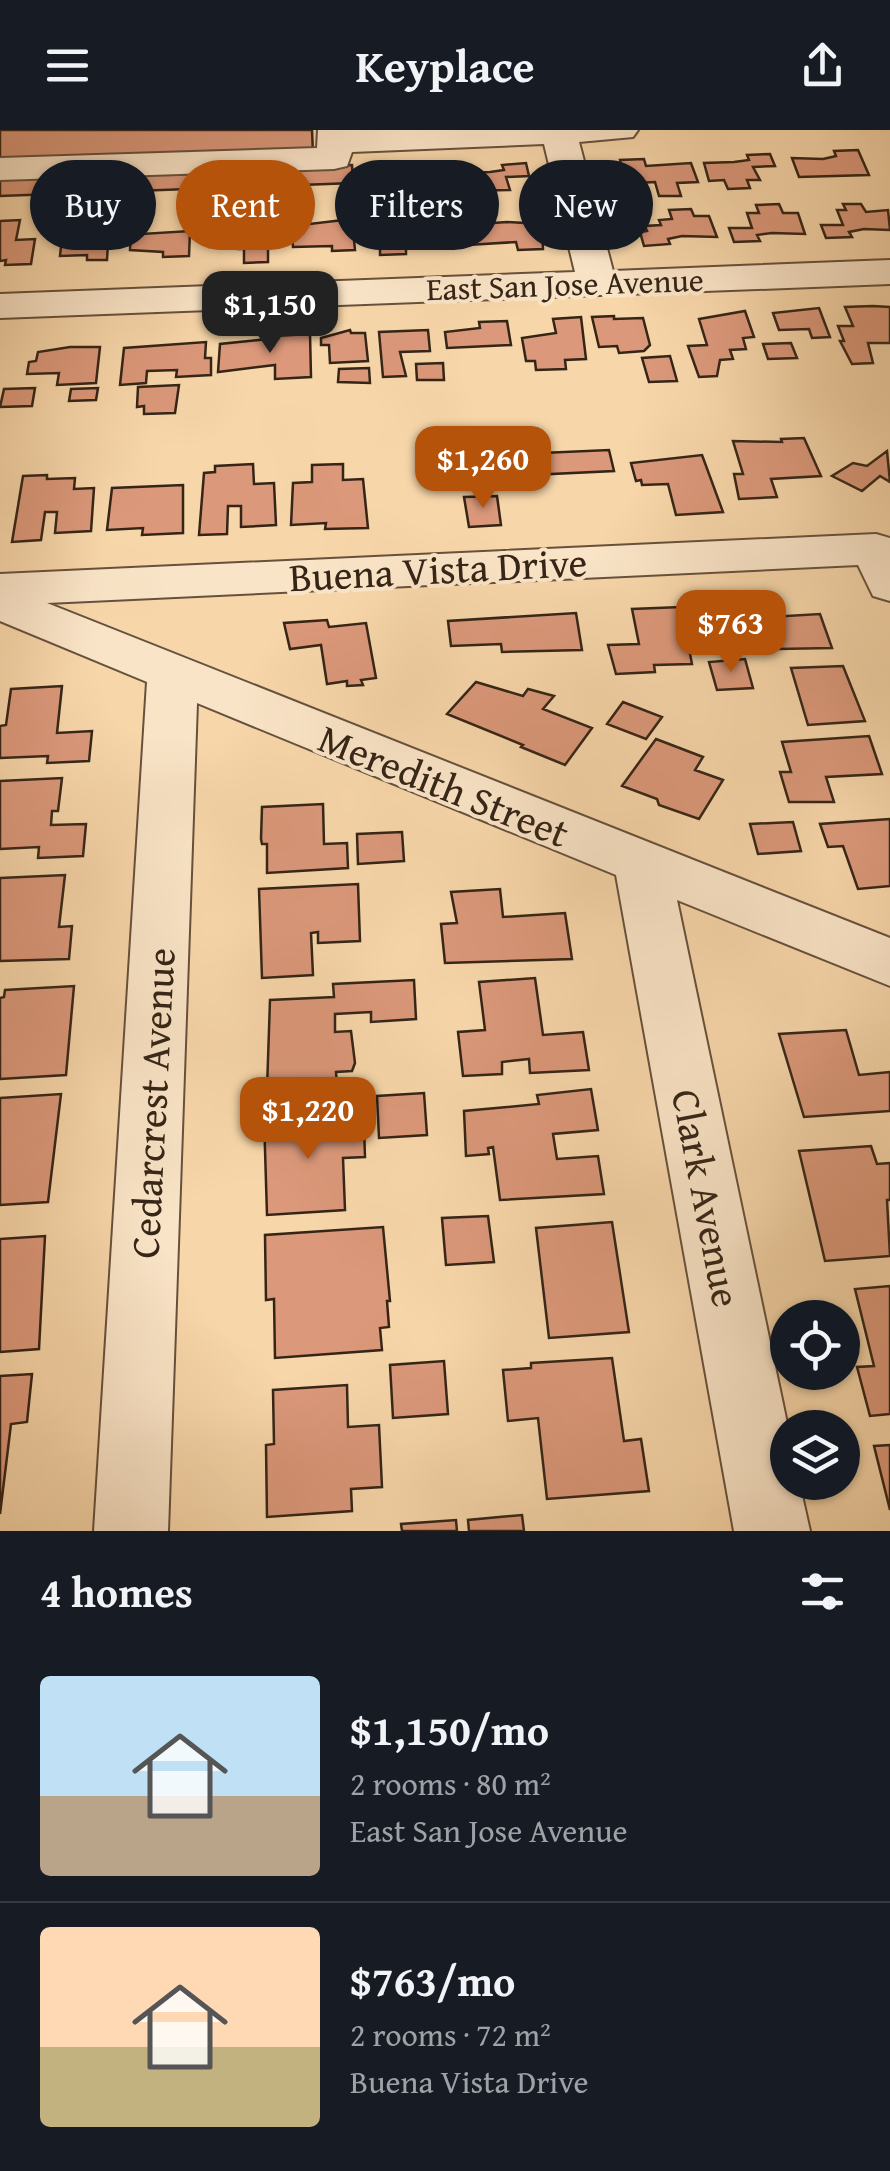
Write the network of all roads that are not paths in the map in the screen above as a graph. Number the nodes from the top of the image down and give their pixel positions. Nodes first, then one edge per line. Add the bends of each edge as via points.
1 (621, 130) edge
2 (560, 132) junction
3 (342, 138) edge
4 (0, 169) edge
5 (890, 272) edge
6 (597, 283) junction
7 (0, 306) edge
8 (883, 567) edge
9 (0, 590) edge
10 (0, 603) edge
11 (173, 674) junction
12 (642, 866) junction
13 (890, 963) edge
14 (131, 1531) edge
15 (772, 1531) edge

1 - 2 street
2 - 3 street
2 - 6 street
3 - 4 street via 334,158
5 - 6 street, East San Jose Avenue
6 - 7 street, East San Jose Avenue
8 - 9 street, Buena Vista Drive
10 - 11 street, Meredith Street
11 - 12 street, Meredith Street
11 - 14 street, Cedarcrest Avenue
12 - 13 street, Meredith Street
12 - 15 street, Clark Avenue

